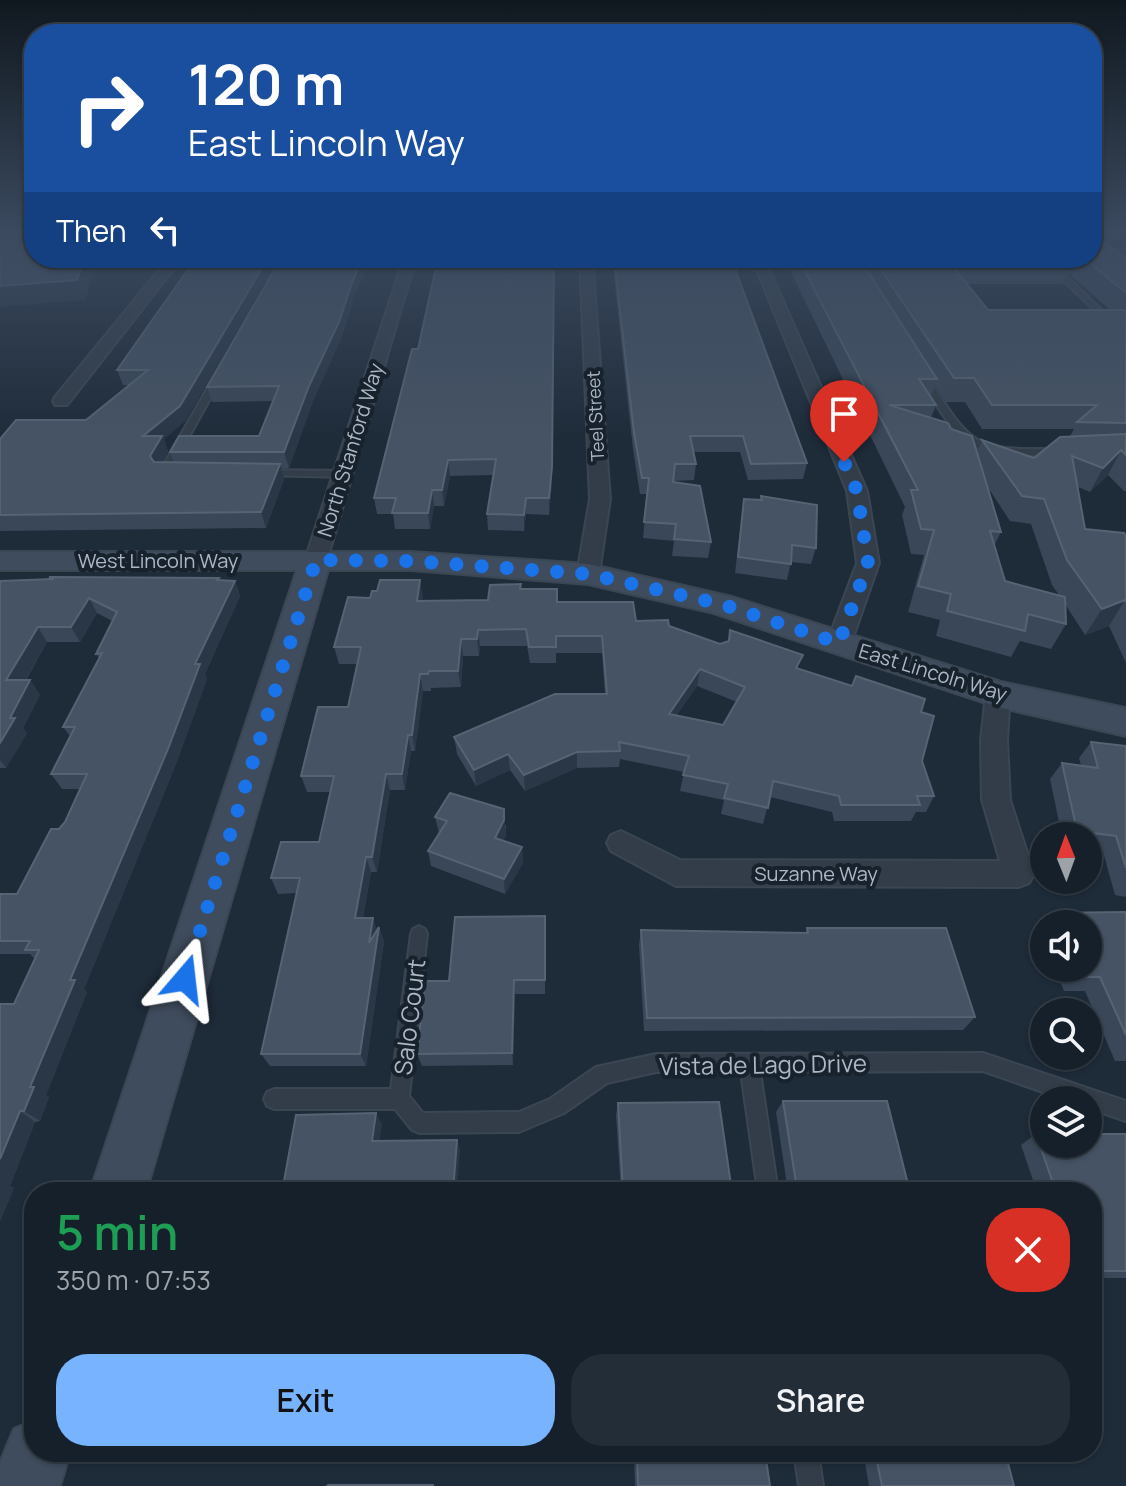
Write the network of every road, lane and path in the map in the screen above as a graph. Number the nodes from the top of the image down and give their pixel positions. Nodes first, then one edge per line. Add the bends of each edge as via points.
1 (141, 301) edge
2 (397, 301) edge
3 (589, 301) edge
4 (776, 301) edge
5 (1088, 301) edge
6 (1126, 339) edge
7 (224, 365) edge
8 (917, 368) edge
9 (61, 401) dead end
10 (1069, 452) edge
11 (179, 473) edge
12 (253, 473) edge
13 (343, 474) junction
14 (316, 560) junction
15 (0, 561) edge
16 (588, 574) junction
17 (839, 643) junction
18 (998, 694) junction
19 (1126, 722) edge
20 (621, 843) dead end
21 (419, 934) dead end
22 (749, 1063) junction
23 (274, 1099) dead end
24 (399, 1099) junction
25 (1126, 1111) edge
26 (121, 1182) edge
27 (767, 1182) edge
28 (34, 1462) edge
29 (807, 1462) edge
30 (26, 1486) edge
31 (811, 1486) edge

1 - 9 street
2 - 13 street, North Stanford Way
3 - 16 street, Teel Street via 600,499
4 - 17 street via 857,491 868,563
5 - 6 lane
7 - 11 lane via 164,473
8 - 10 lane via 956,432 976,447 997,453
12 - 13 lane
13 - 14 street, North Stanford Way
14 - 15 street, West Lincoln Way
14 - 16 street, East Lincoln Way
14 - 26 street, North Stanford Way
16 - 17 street, East Lincoln Way via 721,604
17 - 18 street, East Lincoln Way
18 - 19 street, East Lincoln Way
18 - 20 street, Suzanne Way via 996,800 1019,874 676,873
21 - 24 lane, Salo Court
22 - 24 lane, Vista de Lago Drive via 656,1063 603,1074 557,1106 519,1122 419,1123
22 - 25 lane, Vista de Lago Drive via 983,1062
22 - 27 lane
23 - 24 lane
28 - 30 street
29 - 31 lane

